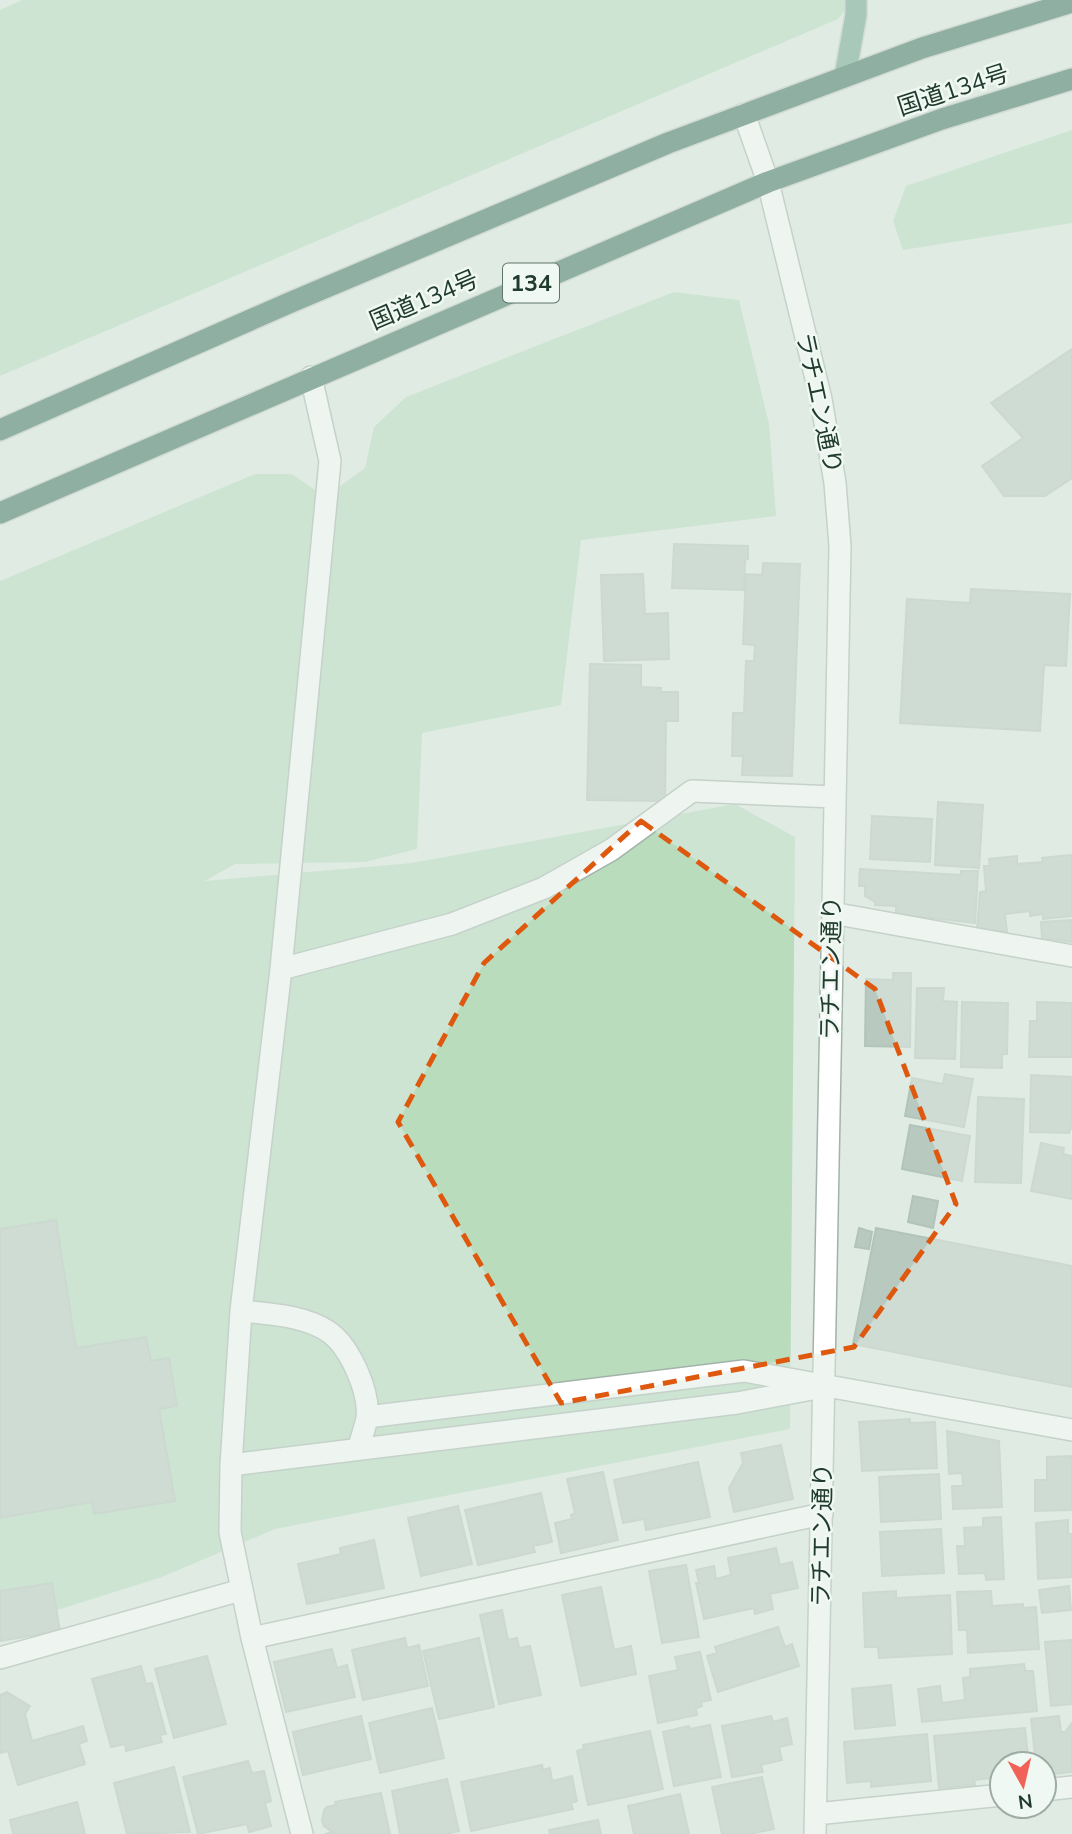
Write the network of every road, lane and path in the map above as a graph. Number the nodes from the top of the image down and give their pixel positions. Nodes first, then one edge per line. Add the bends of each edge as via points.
1 (856, 0) edge
2 (1072, 2) edge
3 (845, 76) junction
4 (1072, 79) edge
5 (744, 114) junction
6 (768, 182) junction
7 (311, 377) junction
8 (0, 430) edge
9 (0, 513) edge
10 (835, 797) junction
11 (832, 913) junction
12 (1072, 956) edge
13 (281, 969) junction
14 (240, 1311) junction
15 (824, 1387) junction
16 (367, 1417) junction
17 (1072, 1430) edge
18 (358, 1449) junction
19 (231, 1465) junction
20 (822, 1514) junction
21 (241, 1591) junction
22 (252, 1638) junction
23 (0, 1658) edge
24 (988, 1797) edge
25 (816, 1824) edge
26 (302, 1834) edge

1 - 3 main road
2 - 3 highway, 国道134号
3 - 5 highway, 国道134号
4 - 6 highway, 国道134号 / 134 via 942,119
5 - 6 street, ラチエン通り
5 - 8 highway, 国道134号
6 - 7 highway, 国道134号 / 134
6 - 10 street, ラチエン通り via 821,399 835,483 840,546
7 - 9 highway, 国道134号 / 134
7 - 13 street via 330,461
10 - 11 street, ラチエン通り
10 - 13 street via 692,791 611,850 544,888 452,924
11 - 12 street
11 - 15 street, ラチエン通り
13 - 14 street
14 - 16 street via 296,1318 330,1332 352,1360 364,1387
14 - 19 street
15 - 16 street via 744,1371
15 - 17 street
15 - 18 street via 737,1403
15 - 20 street, ラチエン通り
16 - 18 street
18 - 19 street
19 - 21 street via 230,1532
20 - 22 street
20 - 25 street, ラチエン通り
21 - 22 street
21 - 23 street
22 - 26 street
24 - 25 street

